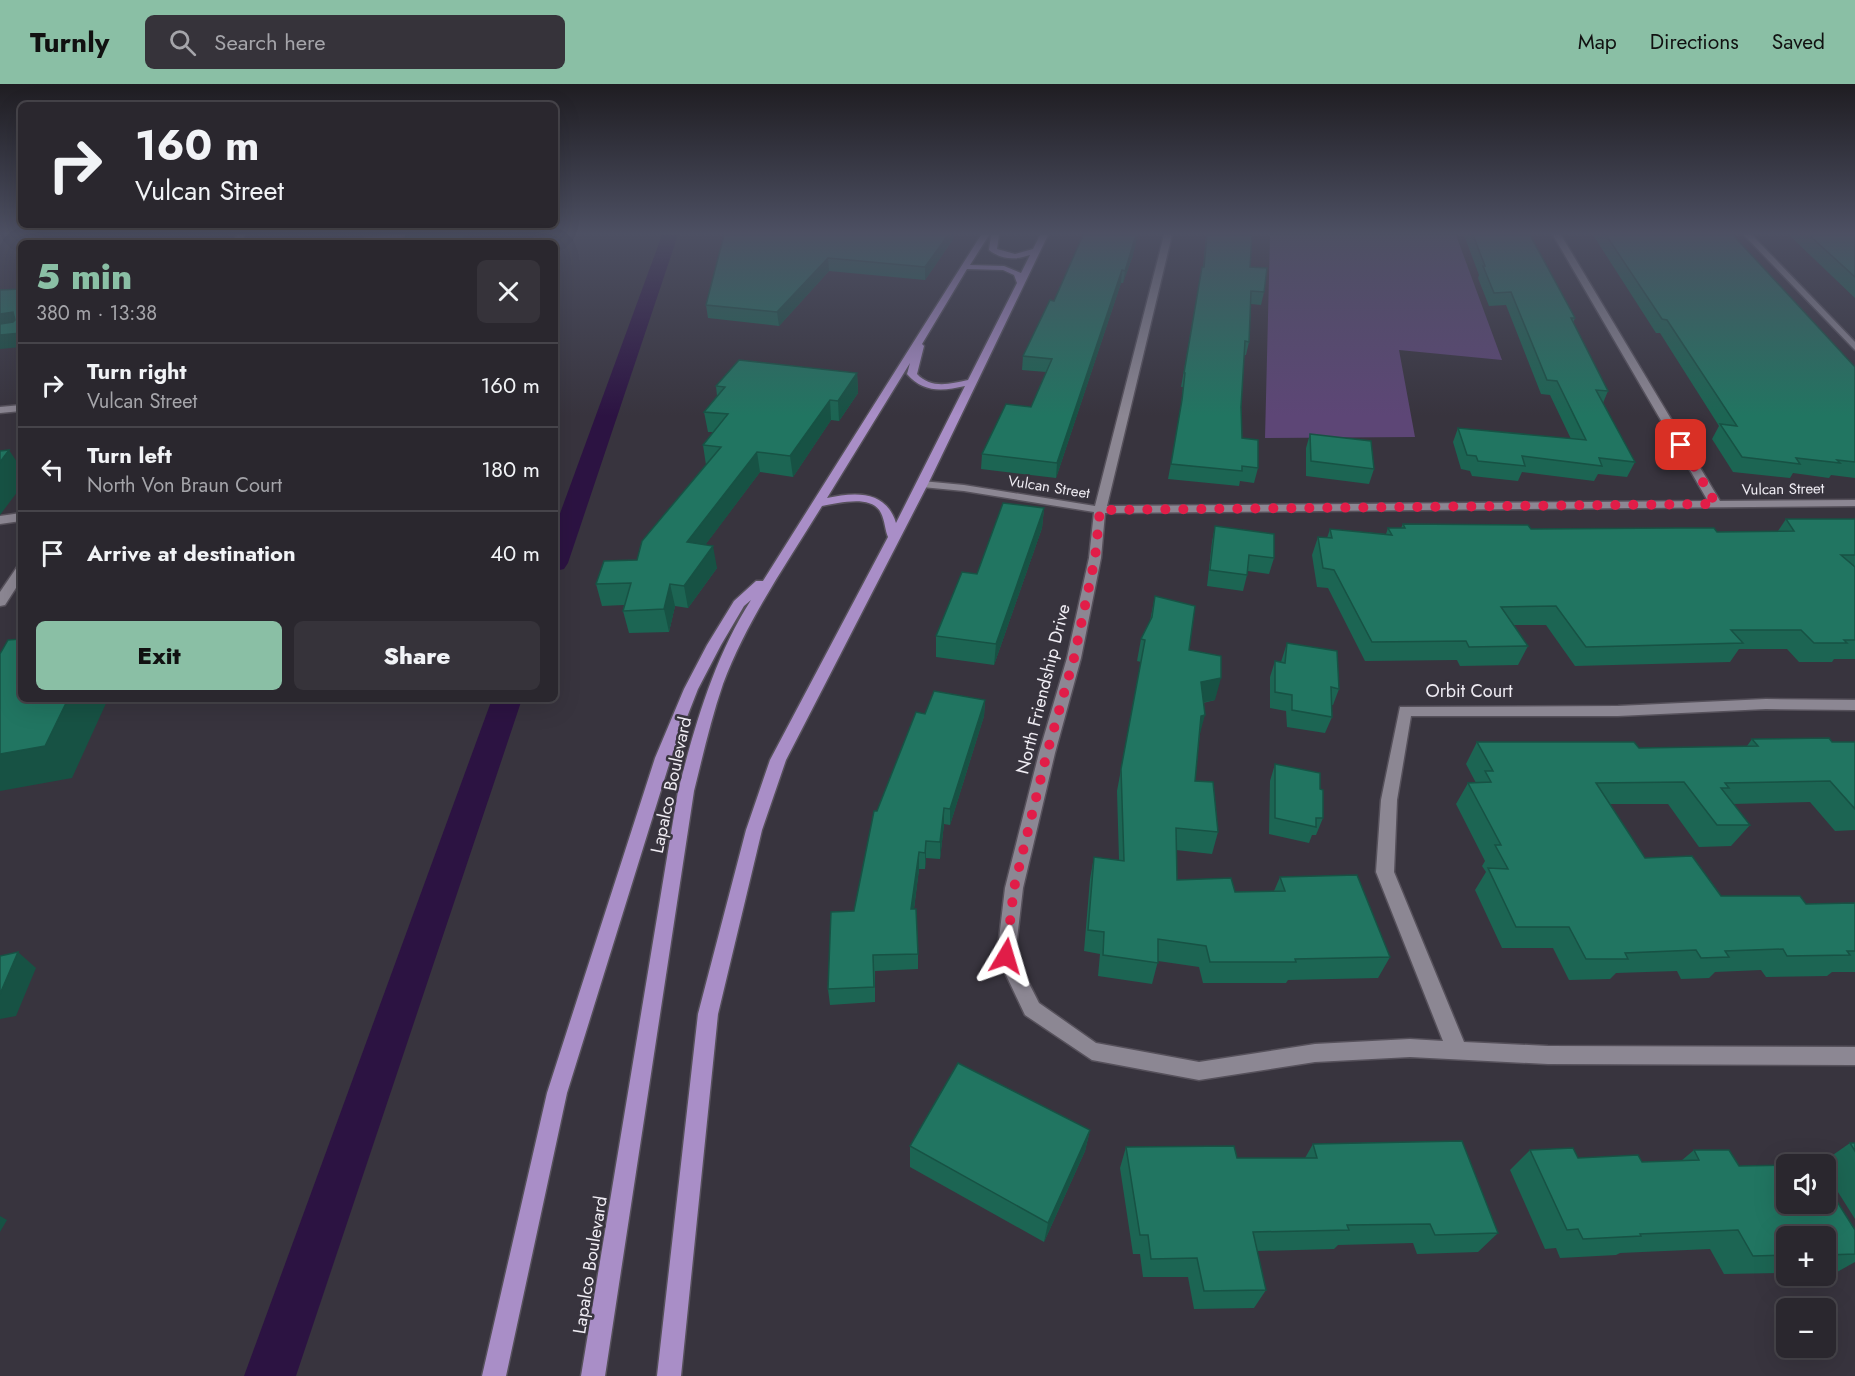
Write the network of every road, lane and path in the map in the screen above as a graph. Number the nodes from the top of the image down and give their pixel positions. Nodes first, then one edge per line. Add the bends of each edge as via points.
1 (947, 295) edge
2 (1013, 295) edge
3 (1153, 295) edge
4 (1593, 295) edge
5 (1806, 295) edge
6 (922, 335) junction
7 (1855, 347) edge
8 (971, 382) junction
9 (18, 408) edge
10 (0, 410) edge
11 (922, 483) junction
12 (1855, 503) edge
13 (816, 504) junction
14 (1716, 504) junction
15 (1100, 510) junction
16 (18, 517) edge
17 (0, 520) edge
18 (893, 535) junction
19 (772, 574) junction
20 (18, 575) edge
21 (0, 602) edge
22 (1855, 705) edge
23 (1458, 1052) junction
24 (1855, 1056) edge
25 (494, 1376) edge
26 (593, 1376) edge
27 (669, 1376) edge

1 - 6 main road, Lapalco Boulevard
2 - 8 main road
3 - 15 street, North Friendship Drive
4 - 14 street
5 - 7 street
6 - 8 main road via 912,374 916,379 943,388
6 - 13 main road, Lapalco Boulevard
8 - 11 main road
9 - 10 street
11 - 15 street, Vulcan Street
11 - 18 main road
12 - 14 street, Vulcan Street
13 - 18 main road via 840,498 878,502 884,507
13 - 19 main road, Lapalco Boulevard
14 - 15 street, Vulcan Street
15 - 23 street, North Friendship Drive via 1095,558 1074,658 1014,888 1006,956 1032,1009 1092,1051 1199,1071 1315,1053 1410,1048
16 - 17 street
18 - 27 main road via 778,760 754,830 708,1014
19 - 25 main road via 738,604 691,689 663,758 557,1093
19 - 26 main road, Lapalco Boulevard via 717,682 693,760
20 - 21 street
22 - 23 street, Orbit Court via 1405,711 1389,801 1384,872
23 - 24 street, North Friendship Drive

